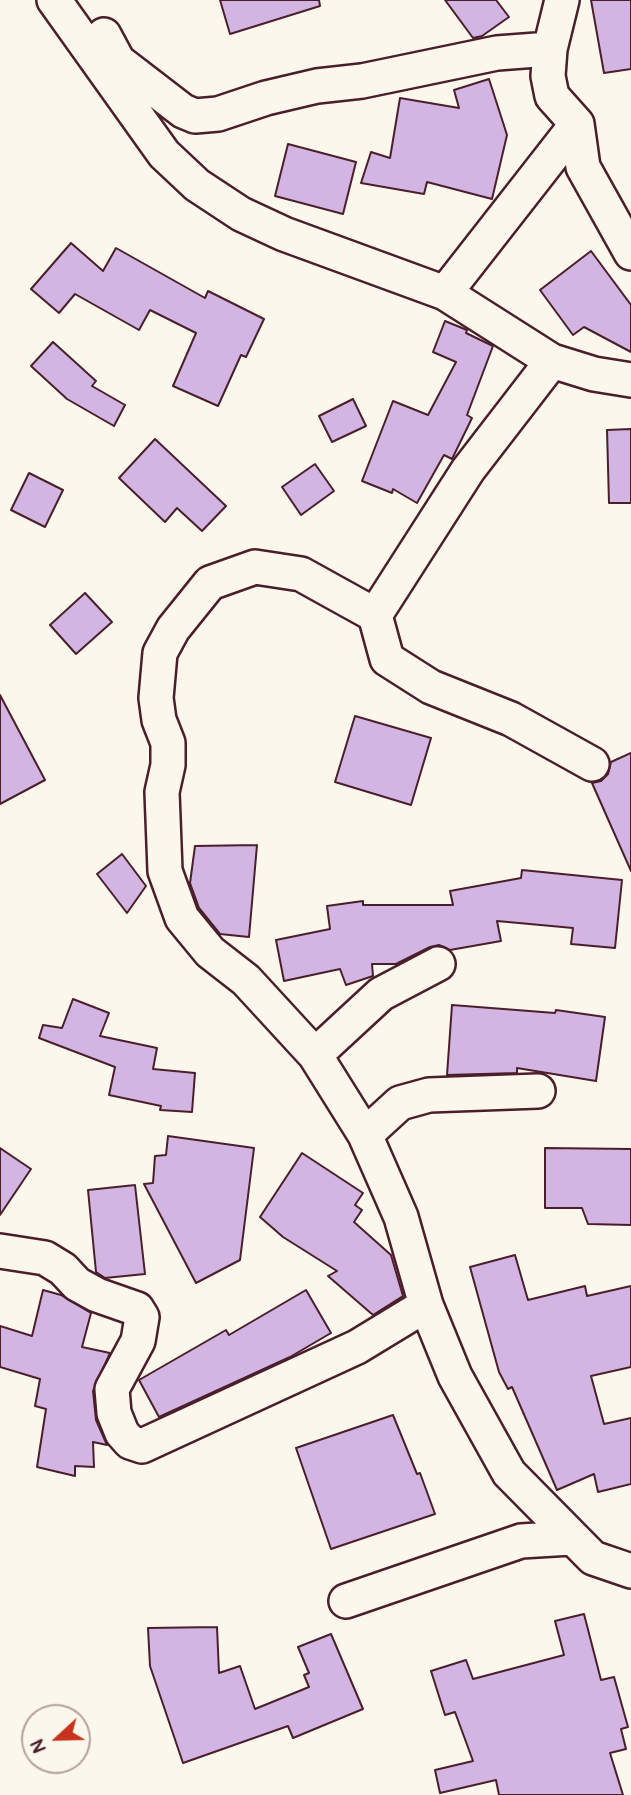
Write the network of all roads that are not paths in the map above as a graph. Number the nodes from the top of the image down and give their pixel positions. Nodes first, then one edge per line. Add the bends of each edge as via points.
1 (54, 0) edge
2 (71, 0) edge
3 (562, 0) edge
4 (550, 49) junction
5 (195, 116) junction
6 (577, 124) junction
7 (164, 154) junction
8 (631, 253) edge
9 (445, 293) junction
10 (552, 361) junction
11 (631, 380) edge
12 (375, 615) junction
13 (592, 764) dead end
14 (439, 964) dead end
15 (315, 1055) junction
16 (538, 1091) dead end
17 (365, 1135) junction
18 (0, 1251) edge
19 (426, 1305) junction
20 (570, 1538) junction
21 (631, 1571) edge
22 (346, 1601) dead end

1 - 7 street
2 - 5 street via 104,35 118,61
3 - 4 street
4 - 5 street via 497,53 317,86 218,114
4 - 6 street via 552,96
5 - 7 street
6 - 8 street via 583,167
6 - 9 street
7 - 9 street via 197,185 241,214
9 - 10 street
10 - 11 street
10 - 12 street via 468,470
12 - 13 street via 387,659 431,687 511,719
12 - 15 street via 301,574 255,567 210,583 160,653 156,698 168,743 162,792 165,870 182,918 210,952 246,980
14 - 15 street via 381,994
15 - 17 street
16 - 17 street via 429,1095 400,1103
17 - 19 street via 401,1217
18 - 19 street via 45,1258 77,1284 137,1309 142,1317 138,1341 112,1389 122,1433 142,1446 357,1347
19 - 20 street via 455,1376 509,1473 559,1521
20 - 21 street via 593,1558
20 - 22 street via 521,1541

